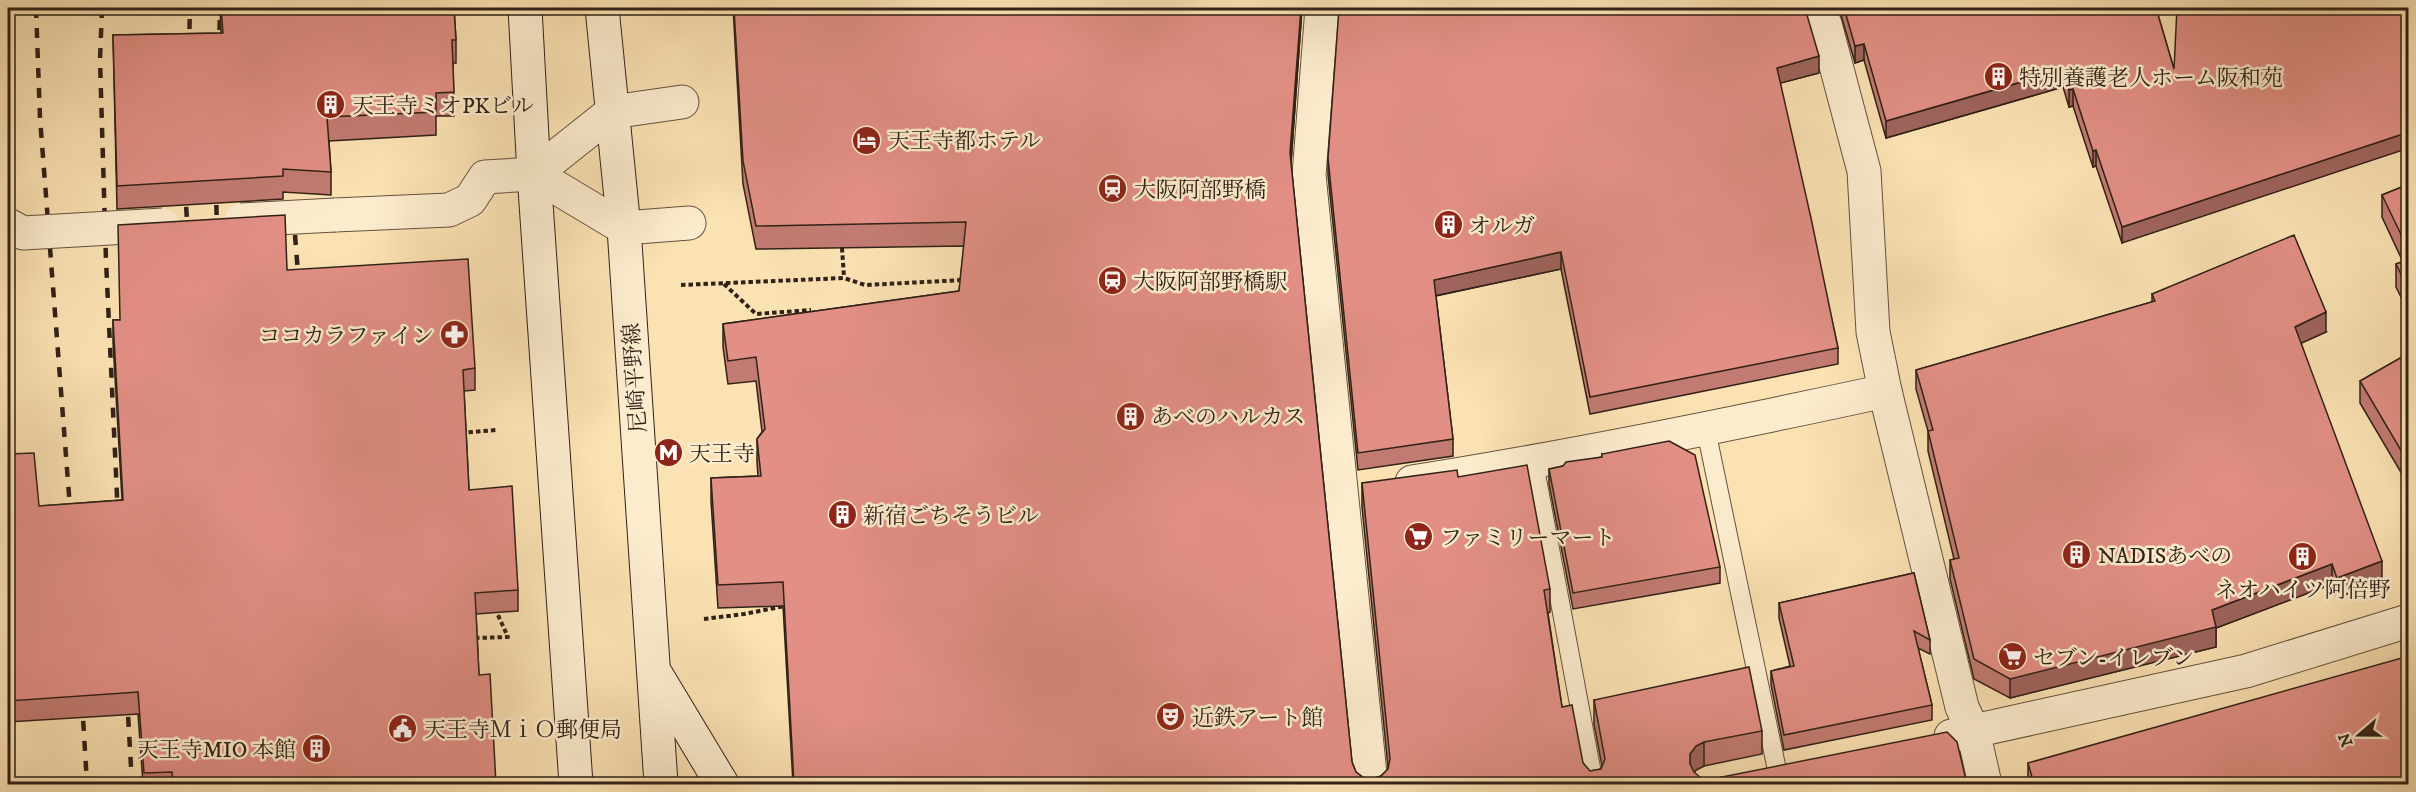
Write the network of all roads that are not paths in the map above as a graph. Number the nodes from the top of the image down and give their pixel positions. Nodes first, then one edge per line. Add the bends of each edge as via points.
1 (525, 8) edge
2 (602, 8) edge
3 (1322, 8) edge
4 (1816, 8) edge
5 (682, 102) dead end
6 (612, 112) junction
7 (534, 174) junction
8 (689, 223) dead end
9 (8, 225) edge
10 (624, 228) junction
11 (1885, 391) junction
12 (1706, 430) junction
13 (1534, 462) junction
14 (1365, 488) junction
15 (2409, 621) edge
16 (653, 669) junction
17 (1973, 731) junction
18 (1927, 741) edge
19 (1811, 763) edge
20 (1765, 772) joint
21 (576, 784) edge
22 (661, 784) edge
23 (722, 784) edge
24 (1371, 784) edge
25 (1594, 784) edge
26 (1985, 784) edge

1 - 7 street
2 - 6 street, 尼崎平野線
3 - 14 street via 1309,175
4 - 11 street via 1825,24 1864,171 1873,332
5 - 6 street
6 - 7 street
6 - 10 street, 尼崎平野線
7 - 9 street, bridge via 485,177 470,200 449,210 23,233
7 - 10 street
7 - 21 street
8 - 10 street
10 - 16 street, 尼崎平野線
11 - 12 street
11 - 17 street via 1962,707
12 - 13 street
12 - 20 lane
13 - 14 street
13 - 25 lane
14 - 24 street
15 - 17 street via 2246,671
16 - 22 street, 尼崎平野線
16 - 23 street
17 - 18 street
17 - 26 street
19 - 20 street

